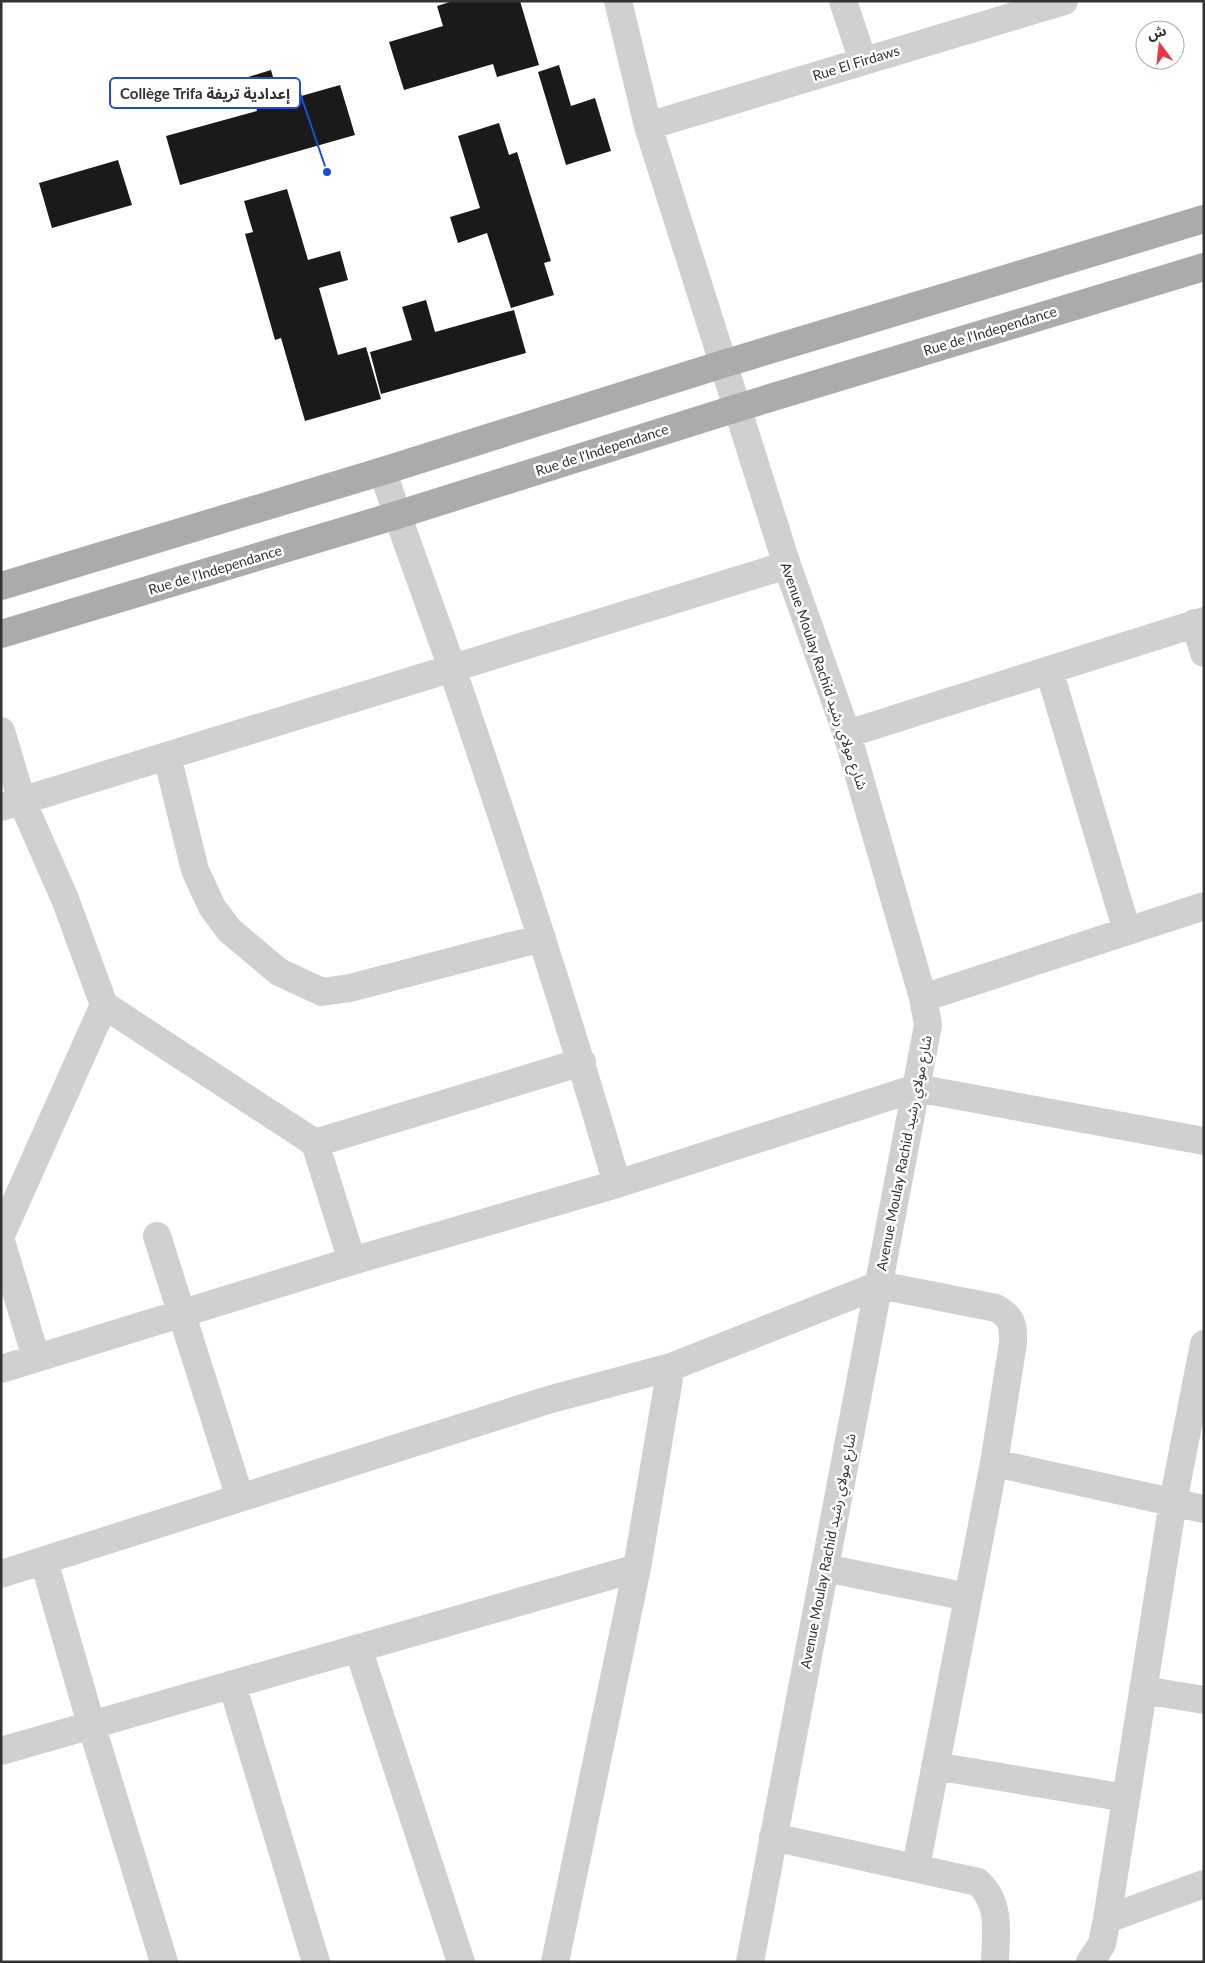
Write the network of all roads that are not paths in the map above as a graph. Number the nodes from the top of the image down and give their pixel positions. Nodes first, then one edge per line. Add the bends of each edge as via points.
1 (618, 1) edge
2 (843, 1) edge
3 (1064, 1) edge
4 (863, 61) junction
5 (648, 126) junction
6 (1204, 220) edge
7 (1204, 267) edge
8 (723, 364) junction
9 (737, 408) junction
10 (383, 471) junction
11 (397, 515) junction
12 (787, 566) junction
13 (1, 586) edge
14 (1199, 622) edge
15 (1, 634) edge
16 (1204, 653) edge
17 (452, 670) junction
18 (1049, 670) junction
19 (1, 730) edge
20 (847, 734) junction
21 (167, 756) junction
22 (12, 804) edge
23 (1204, 906) edge
24 (1127, 931) junction
25 (542, 938) junction
26 (923, 998) junction
27 (104, 1005) junction
28 (582, 1062) junction
29 (916, 1088) junction
30 (1204, 1140) edge
31 (315, 1143) junction
32 (617, 1184) junction
33 (1, 1235) edge
34 (157, 1236) dead end
35 (1, 1241) edge
36 (352, 1261) junction
37 (879, 1285) junction
38 (182, 1314) junction
39 (1204, 1344) edge
40 (36, 1358) junction
41 (671, 1367) junction
42 (1, 1369) edge
43 (994, 1463) junction
44 (240, 1498) junction
45 (1173, 1502) junction
46 (1204, 1509) edge
47 (44, 1561) junction
48 (637, 1568) junction
49 (825, 1568) junction
50 (1, 1574) edge
51 (968, 1597) junction
52 (358, 1648) junction
53 (232, 1684) junction
54 (1143, 1690) junction
55 (1204, 1700) edge
56 (91, 1724) junction
57 (1, 1751) edge
58 (935, 1766) junction
59 (1126, 1798) junction
60 (774, 1837) junction
61 (916, 1867) junction
62 (1204, 1884) edge
63 (1107, 1920) junction
64 (997, 1961) edge
65 (164, 1962) edge
66 (316, 1962) edge
67 (461, 1962) edge
68 (555, 1962) edge
69 (750, 1962) edge
70 (1090, 1962) edge

1 - 5 street, Avenue Moulay Rachid شارع مولاي رشيد
2 - 4 street
3 - 4 street, Rue El Firdaws
4 - 5 street, Rue El Firdaws
5 - 8 street, Avenue Moulay Rachid شارع مولاي رشيد
6 - 8 main road
7 - 9 main road, Rue de l'Independance
8 - 9 street, Avenue Moulay Rachid شارع مولاي رشيد
8 - 10 main road
9 - 11 main road, Rue de l'Independance
9 - 12 street, Avenue Moulay Rachid شارع مولاي رشيد
10 - 11 street
10 - 13 main road
11 - 15 main road, Rue de l'Independance
11 - 17 street
12 - 17 street
12 - 20 street, Avenue Moulay Rachid شارع مولاي رشيد
14 - 16 street
14 - 18 street
17 - 21 street
17 - 25 street
18 - 20 street
18 - 24 street
19 - 22 street
20 - 26 street, Avenue Moulay Rachid شارع مولاي رشيد
21 - 22 street
21 - 25 street via 195,870 212,907 229,930 279,972 322,992 350,988
22 - 27 street via 65,899
23 - 24 street
24 - 26 street
25 - 28 street
26 - 29 street, Avenue Moulay Rachid شارع مولاي رشيد via 928,1025
27 - 31 street
27 - 33 street
28 - 31 street
28 - 32 street
29 - 30 street
29 - 32 street
29 - 37 street, Avenue Moulay Rachid شارع مولاي رشيد
31 - 36 street
32 - 36 street
34 - 38 street
35 - 40 street
36 - 38 street
37 - 41 street
37 - 43 street via 996,1308 1008,1316 1013,1327 1013,1343
37 - 49 street, Avenue Moulay Rachid شارع مولاي رشيد
38 - 40 street
38 - 44 street
39 - 45 street
40 - 42 street
41 - 44 street via 548,1400
41 - 48 street
43 - 45 street
43 - 51 street
44 - 47 street
45 - 46 street
45 - 54 street
47 - 50 street
47 - 56 street
48 - 52 street
48 - 68 street
49 - 51 street
49 - 60 street, Avenue Moulay Rachid شارع مولاي رشيد
51 - 58 street
52 - 53 street
52 - 67 street
53 - 56 street
53 - 66 street
54 - 55 street
54 - 59 street
56 - 57 street
56 - 65 street
58 - 59 street
58 - 61 street
59 - 63 street
60 - 61 street
60 - 69 street, Avenue Moulay Rachid شارع مولاي رشيد
61 - 64 street via 978,1882 986,1889 997,1915
62 - 63 street
63 - 70 street via 1102,1944

